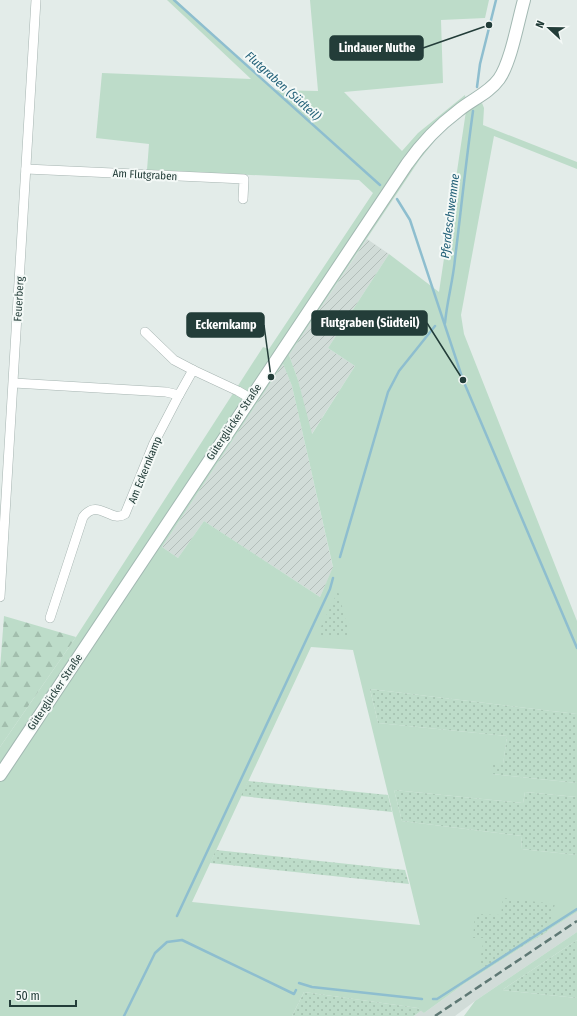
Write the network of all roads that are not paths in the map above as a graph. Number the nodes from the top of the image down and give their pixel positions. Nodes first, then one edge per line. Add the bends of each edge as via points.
1 (36, 0) edge
2 (524, 0) edge
3 (26, 169) junction
4 (242, 199) dead end
5 (145, 332) dead end
6 (193, 370) junction
7 (14, 383) junction
8 (179, 395) junction
9 (250, 398) junction
10 (0, 597) edge
11 (50, 618) dead end
12 (0, 775) edge

1 - 3 street, Feuerberg
2 - 9 street, Güterglücker Straße via 503,73 496,83 458,110 425,140 406,164
3 - 4 street, Am Flutgraben via 244,179
3 - 7 street, Feuerberg
5 - 6 street via 174,360
6 - 8 street, Am Eckernkamp
6 - 9 street
7 - 8 street via 166,392
7 - 10 street, Feuerberg
8 - 11 street, Am Eckernkamp via 154,443 125,514 122,517 96,509 87,512 83,517
9 - 12 street, Güterglücker Straße

